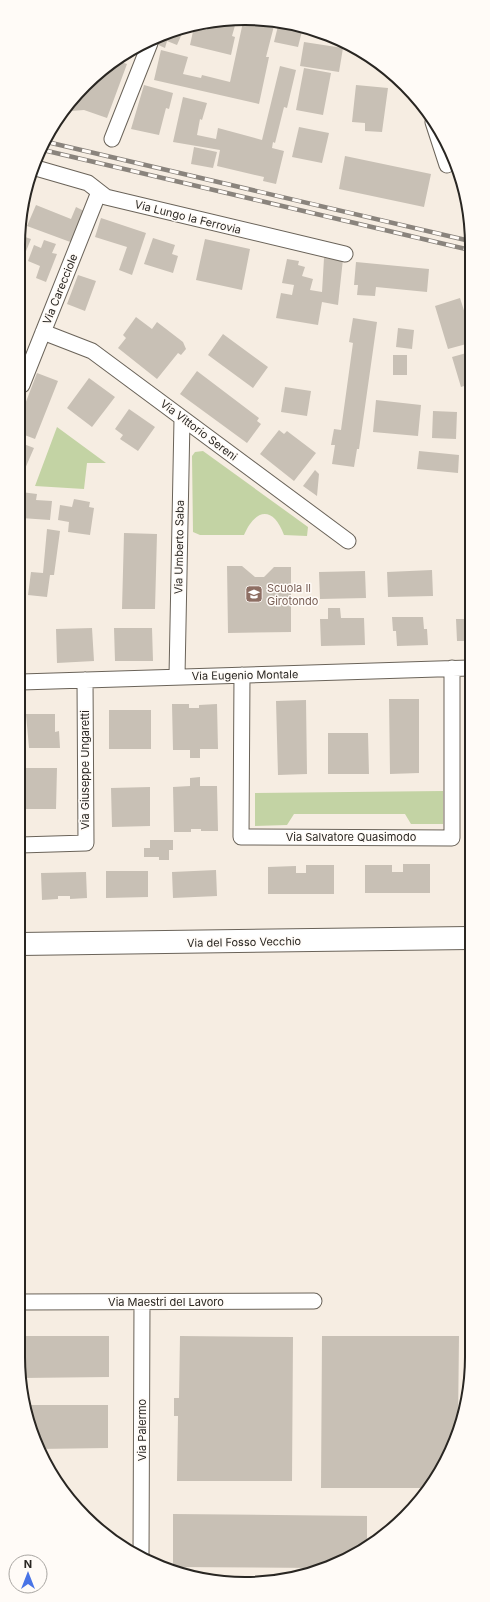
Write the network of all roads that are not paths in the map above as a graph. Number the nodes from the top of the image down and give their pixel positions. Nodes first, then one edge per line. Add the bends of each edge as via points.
1 (148, 48) edge
2 (112, 139) dead end
3 (440, 144) edge
4 (447, 165) dead end
5 (39, 169) edge
6 (99, 192) junction
7 (345, 254) dead end
8 (43, 332) junction
9 (25, 377) edge
10 (182, 419) junction
11 (348, 541) dead end
12 (452, 668) junction
13 (465, 668) edge
14 (177, 676) junction
15 (242, 676) junction
16 (85, 680) junction
17 (25, 682) edge
18 (25, 845) edge
19 (465, 938) edge
20 (25, 944) edge
21 (314, 1301) dead end
22 (25, 1302) edge
23 (142, 1302) junction
24 (141, 1551) edge

1 - 2 street
3 - 4 street
5 - 6 street, Via Lungo la Ferrovia via 88,183
6 - 7 street, Via Lungo la Ferrovia via 106,197 196,220
6 - 8 street, Via Carecciole
8 - 9 street, Via Carecciole
8 - 10 street, Via Vittorio Sereni via 92,351
10 - 11 street, Via Vittorio Sereni
10 - 14 street, Via Umberto Saba
12 - 13 street, Via Eugenio Montale
12 - 15 street, Via Eugenio Montale
12 - 15 street, Via Salvatore Quasimodo via 452,838 241,837
14 - 15 street, Via Eugenio Montale
14 - 16 street, Via Eugenio Montale
16 - 17 street, Via Eugenio Montale
16 - 18 street, Via Giuseppe Ungaretti via 86,843
19 - 20 street, Via del Fosso Vecchio
21 - 23 street, Via Maestri del Lavoro
22 - 23 street, Via Maestri del Lavoro
23 - 24 street, Via Palermo

